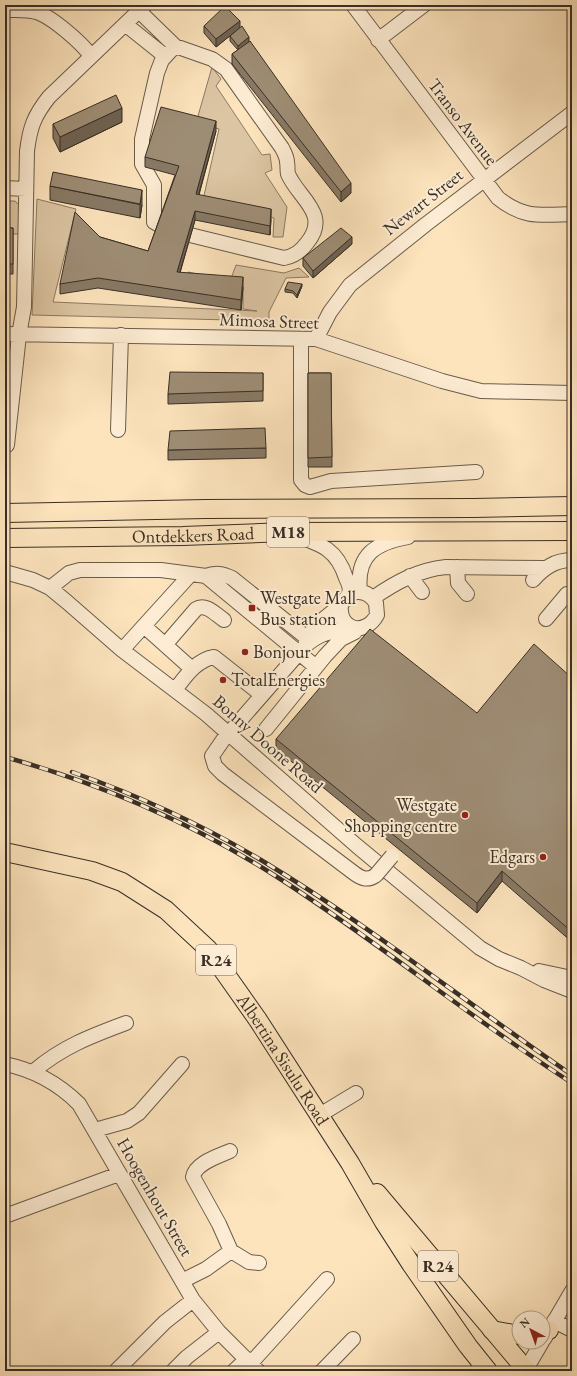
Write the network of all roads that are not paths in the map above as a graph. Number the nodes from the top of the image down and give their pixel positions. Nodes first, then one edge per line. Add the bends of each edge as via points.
1 (353, 5) edge
2 (424, 5) edge
3 (142, 8) edge
4 (5, 10) edge
5 (125, 24) junction
6 (378, 40) junction
7 (175, 46) junction
8 (91, 56) junction
9 (165, 56) junction
10 (572, 113) edge
11 (483, 180) junction
12 (5, 188) edge
13 (26, 189) junction
14 (572, 214) edge
15 (161, 226) edge
16 (190, 235) edge
17 (12, 335) edge
18 (121, 335) junction
19 (301, 339) junction
20 (316, 339) junction
21 (572, 393) edge
22 (118, 430) dead end
23 (7, 445) dead end
24 (476, 472) dead end
25 (572, 506) edge
26 (5, 513) edge
27 (572, 530) edge
28 (439, 531) junction
29 (286, 532) junction
30 (5, 538) edge
31 (572, 560) edge
32 (457, 567) junction
33 (545, 568) junction
34 (5, 572) edge
35 (190, 575) junction
36 (410, 576) junction
37 (533, 580) dead end
38 (395, 583) junction
39 (50, 588) junction
40 (422, 592) dead end
41 (355, 593) junction
42 (467, 594) dead end
43 (567, 594) dead end
44 (373, 598) junction
45 (341, 605) junction
46 (377, 615) junction
47 (546, 619) dead end
48 (224, 620) dead end
49 (144, 626) junction
50 (357, 628) junction
51 (165, 645) junction
52 (304, 645) junction
53 (122, 650) junction
54 (316, 667) junction
55 (192, 669) junction
56 (174, 690) junction
57 (262, 695) junction
58 (266, 729) dead end
59 (228, 734) junction
60 (401, 845) edge
61 (5, 852) edge
62 (521, 968) junction
63 (572, 978) edge
64 (572, 991) edge
65 (126, 1023) dead end
66 (5, 1064) edge
67 (182, 1064) dead end
68 (34, 1071) junction
69 (356, 1093) dead end
70 (318, 1116) junction
71 (95, 1130) junction
72 (230, 1151) dead end
73 (350, 1163) junction
74 (119, 1174) junction
75 (5, 1216) edge
76 (231, 1252) junction
77 (258, 1262) dead end
78 (327, 1279) dead end
79 (182, 1281) junction
80 (572, 1291) edge
81 (193, 1300) junction
82 (551, 1325) edge
83 (492, 1330) junction
84 (572, 1330) edge
85 (219, 1332) junction
86 (551, 1332) edge
87 (511, 1334) edge
88 (353, 1339) dead end
89 (537, 1350) edge
90 (252, 1364) edge
91 (116, 1371) edge
92 (173, 1371) edge
93 (234, 1371) edge
94 (322, 1371) edge
95 (488, 1371) edge
96 (526, 1371) edge

1 - 6 street, Transo Avenue
2 - 6 street
3 - 5 street
3 - 7 street
4 - 8 street via 32,11 43,15 83,45
5 - 8 street
5 - 9 street
6 - 11 street, Transo Avenue
7 - 9 street
7 - 16 street via 212,59 226,69 282,148 287,157 288,175 310,204 316,224 303,248 284,258
8 - 13 street via 36,113 28,138
9 - 15 street via 157,73 142,140 141,159 154,185 154,222
10 - 11 street, Newart Street
11 - 14 street, Transo Avenue via 498,198 524,214
11 - 20 street, Newart Street via 350,285 330,312
12 - 13 street
13 - 17 street via 24,308
17 - 18 street, Mimosa Street
17 - 23 street
18 - 19 street, Mimosa Street
18 - 22 street
19 - 20 street, Mimosa Street
19 - 24 street via 301,480 307,486 322,485 330,480
20 - 21 street, Mimosa Street via 442,382 481,391
25 - 26 main road, Ontdekkers Road / M18
27 - 28 main road, Ontdekkers Road / M18
28 - 29 main road, Ontdekkers Road / M18
28 - 41 street via 383,543 369,553 360,569
29 - 30 main road, Ontdekkers Road / M18
29 - 41 street via 330,549 343,567 350,588
31 - 33 street via 554,563
32 - 33 street
32 - 36 street via 430,569
32 - 42 street via 458,583
33 - 37 street
34 - 39 street, Bonny Doone Road
35 - 39 street via 161,570 80,570 69,573
35 - 49 street
35 - 52 street via 206,576
36 - 38 street
36 - 40 street
38 - 44 street
38 - 46 street via 390,597
39 - 53 street, Bonny Doone Road
41 - 44 street via 367,593
41 - 45 street via 344,599
43 - 47 street
44 - 46 street
45 - 50 street via 341,617 344,622
45 - 52 street via 315,626
46 - 50 street via 368,626
48 - 51 street via 200,607
49 - 51 street
49 - 53 street
50 - 52 street via 316,636
50 - 54 street via 341,639
51 - 55 street
52 - 54 street
52 - 57 street
53 - 56 street, Bonny Doone Road
54 - 58 street
55 - 56 street
55 - 57 street via 208,658 218,658
56 - 59 street, Bonny Doone Road
57 - 59 street
59 - 60 street, bridge via 212,756 215,766 360,878 369,879 376,875
59 - 62 street, Bonny Doone Road via 461,934 499,960
61 - 70 main road, Albertina Sisulu Road / R24 via 92,871 122,882 166,910 208,950 231,980
62 - 63 street, Bonny Doone Road
62 - 64 street, Bonny Doone Road
65 - 68 street via 60,1050
66 - 68 street, Hoogenhout Street
67 - 71 street via 140,1113 126,1121
68 - 71 street, Hoogenhout Street via 69,1094 79,1104
69 - 70 street
70 - 73 main road, Albertina Sisulu Road / R24
71 - 74 street, Hoogenhout Street
72 - 76 street via 205,1163 192,1177 219,1224
73 - 83 main road, Albertina Sisulu Road / R24
73 - 95 main road, Albertina Sisulu Road / R24 via 411,1264
74 - 75 street
74 - 79 street, Hoogenhout Street
76 - 77 street via 249,1262
76 - 79 street
78 - 90 street
79 - 81 street, Hoogenhout Street
80 - 82 street
81 - 85 street, Hoogenhout Street
81 - 91 street via 165,1322
83 - 87 main road
83 - 96 main road, Albertina Sisulu Road / R24
84 - 86 street
85 - 90 street, Hoogenhout Street
85 - 92 street
88 - 94 street
89 - 96 street
90 - 93 street

